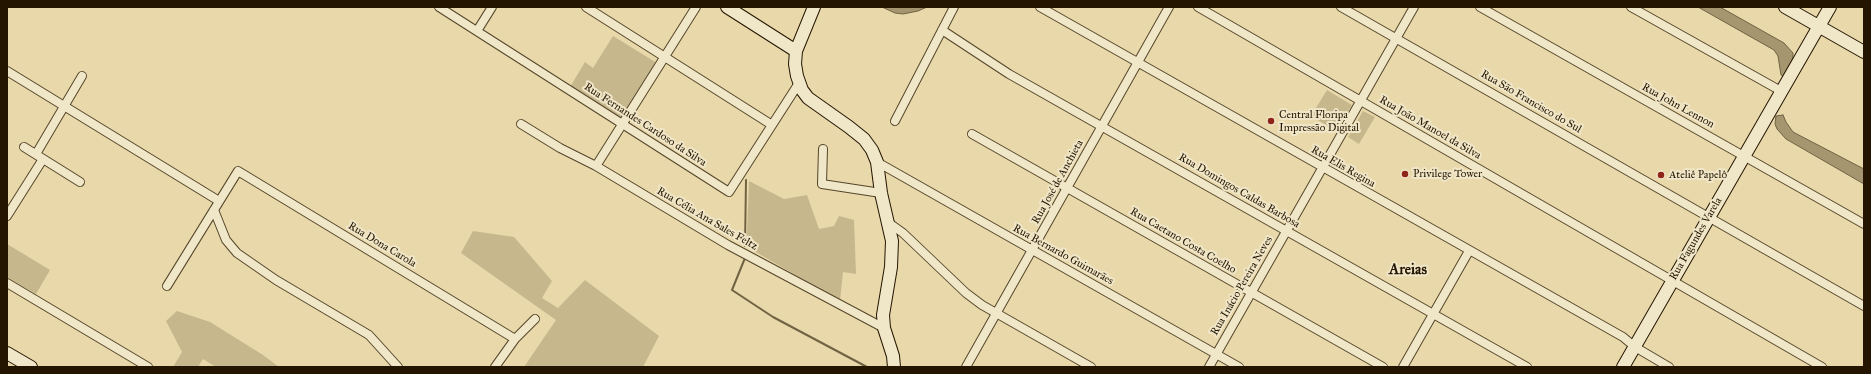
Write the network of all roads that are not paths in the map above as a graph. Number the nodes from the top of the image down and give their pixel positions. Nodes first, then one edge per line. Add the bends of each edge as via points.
1 (439, 7) edge
2 (492, 7) edge
3 (586, 7) edge
4 (696, 7) edge
5 (727, 7) edge
6 (814, 7) edge
7 (954, 7) edge
8 (1040, 7) edge
9 (1169, 7) edge
10 (1198, 7) edge
11 (1341, 7) edge
12 (1414, 7) edge
13 (1480, 7) edge
14 (1631, 7) edge
15 (1785, 7) edge
16 (1830, 7) edge
17 (1818, 26) junction
18 (942, 30) junction
19 (477, 31) junction
20 (1396, 38) junction
21 (796, 51) junction
22 (1864, 52) edge
23 (665, 57) junction
24 (1138, 63) junction
25 (7, 71) edge
26 (82, 76) dead end
27 (798, 83) junction
28 (1781, 91) junction
29 (1360, 101) junction
30 (64, 106) junction
31 (895, 121) dead end
32 (521, 124) dead end
33 (623, 124) junction
34 (772, 125) junction
35 (1102, 126) junction
36 (972, 134) dead end
37 (24, 147) dead end
38 (823, 148) dead end
39 (36, 154) junction
40 (1744, 156) junction
41 (43, 159) junction
42 (877, 162) junction
43 (596, 166) junction
44 (1322, 168) junction
45 (80, 182) dead end
46 (1067, 188) junction
47 (880, 193) junction
48 (219, 201) junction
49 (214, 210) junction
50 (7, 216) edge
51 (1710, 216) junction
52 (888, 223) junction
53 (1864, 224) edge
54 (1286, 231) junction
55 (1032, 250) junction
56 (1469, 251) junction
57 (1672, 281) junction
58 (7, 283) edge
59 (167, 286) dead end
60 (1251, 293) junction
61 (1864, 306) edge
62 (996, 314) junction
63 (1433, 314) junction
64 (535, 319) dead end
65 (884, 328) junction
66 (515, 339) junction
67 (1634, 347) junction
68 (7, 353) edge
69 (1216, 354) junction
70 (31, 367) edge
71 (148, 367) edge
72 (398, 367) edge
73 (495, 367) edge
74 (894, 367) edge
75 (966, 367) edge
76 (1091, 367) edge
77 (1209, 367) edge
78 (1239, 367) edge
79 (1383, 367) edge
80 (1403, 367) edge
81 (1527, 367) edge
82 (1623, 367) edge
83 (1669, 367) edge
84 (1822, 367) edge

1 - 19 street, Rua Fernandes Cardoso da Silva
2 - 19 street
3 - 23 street
4 - 23 street
5 - 21 street
6 - 21 street
7 - 18 street
8 - 24 street, Rua Elis Regina
9 - 24 street, Rua José de Anchieta
10 - 29 street, Rua João Manoel da Silva
11 - 20 street, Rua São Francisco do Sul
12 - 20 street, Rua Inácio Pereira Neves
13 - 40 street, Rua John Lennon
14 - 28 street
15 - 17 street
16 - 17 street, Rua Fagundes Varela
17 - 22 street
17 - 28 street, Rua Fagundes Varela
18 - 31 street
18 - 35 street, Rua Domingos Caldas Barbosa via 1004,70
19 - 33 street, Rua Fernandes Cardoso da Silva
20 - 29 street, Rua Inácio Pereira Neves
20 - 51 street, Rua São Francisco do Sul
21 - 27 street
23 - 33 street
23 - 34 street
24 - 35 street, Rua José de Anchieta
24 - 44 street, Rua Elis Regina
25 - 30 street
26 - 30 street
27 - 34 street, Rua Fernandes Cardoso da Silva
27 - 42 street via 813,103 864,139
28 - 40 street, Rua Fagundes Varela
29 - 44 street, Rua Inácio Pereira Neves
29 - 57 street, Rua João Manoel da Silva
30 - 39 street
30 - 48 street
32 - 43 street, Rua Célia Ana Sales Feltz
33 - 34 street, Rua Fernandes Cardoso da Silva via 729,192
33 - 43 street
35 - 46 street, Rua José de Anchieta
35 - 54 street, Rua Domingos Caldas Barbosa
36 - 46 street, Rua Caetano Costa Coelho
37 - 39 street
38 - 47 street via 822,184
39 - 41 street
40 - 51 street, Rua Fagundes Varela
40 - 53 street, Rua John Lennon
41 - 45 street
41 - 50 street
42 - 47 street
42 - 55 street, Rua Bernardo Guimarães
43 - 65 street, Rua Célia Ana Sales Feltz via 728,244
44 - 54 street, Rua Inácio Pereira Neves
44 - 56 street, Rua Elis Regina
46 - 55 street, Rua José de Anchieta
46 - 60 street, Rua Caetano Costa Coelho
47 - 52 street
48 - 49 street
48 - 66 street, Rua Dona Carola via 238,171
49 - 59 street
49 - 72 street via 226,240 237,253 276,280 369,335
51 - 57 street, Rua Fagundes Varela
51 - 61 street, Rua São Francisco do Sul
52 - 62 street via 903,233 966,293
52 - 65 street via 892,241 892,260 883,307
54 - 60 street, Rua Inácio Pereira Neves
54 - 63 street, Rua Domingos Caldas Barbosa
55 - 62 street, Rua José de Anchieta
55 - 69 street, Rua Bernardo Guimarães
56 - 63 street
56 - 67 street, Rua Elis Regina via 1623,337
57 - 67 street, Rua Fagundes Varela
57 - 84 street, Rua João Manoel da Silva
58 - 71 street
60 - 69 street, Rua Inácio Pereira Neves
60 - 79 street, Rua Caetano Costa Coelho
62 - 75 street, Rua José de Anchieta
62 - 76 street
63 - 80 street
63 - 81 street, Rua Domingos Caldas Barbosa
64 - 66 street
65 - 74 street
66 - 73 street
67 - 82 street, Rua Fagundes Varela
67 - 83 street, Rua Elis Regina
68 - 70 street
69 - 77 street, Rua Inácio Pereira Neves
69 - 78 street, Rua Bernardo Guimarães

